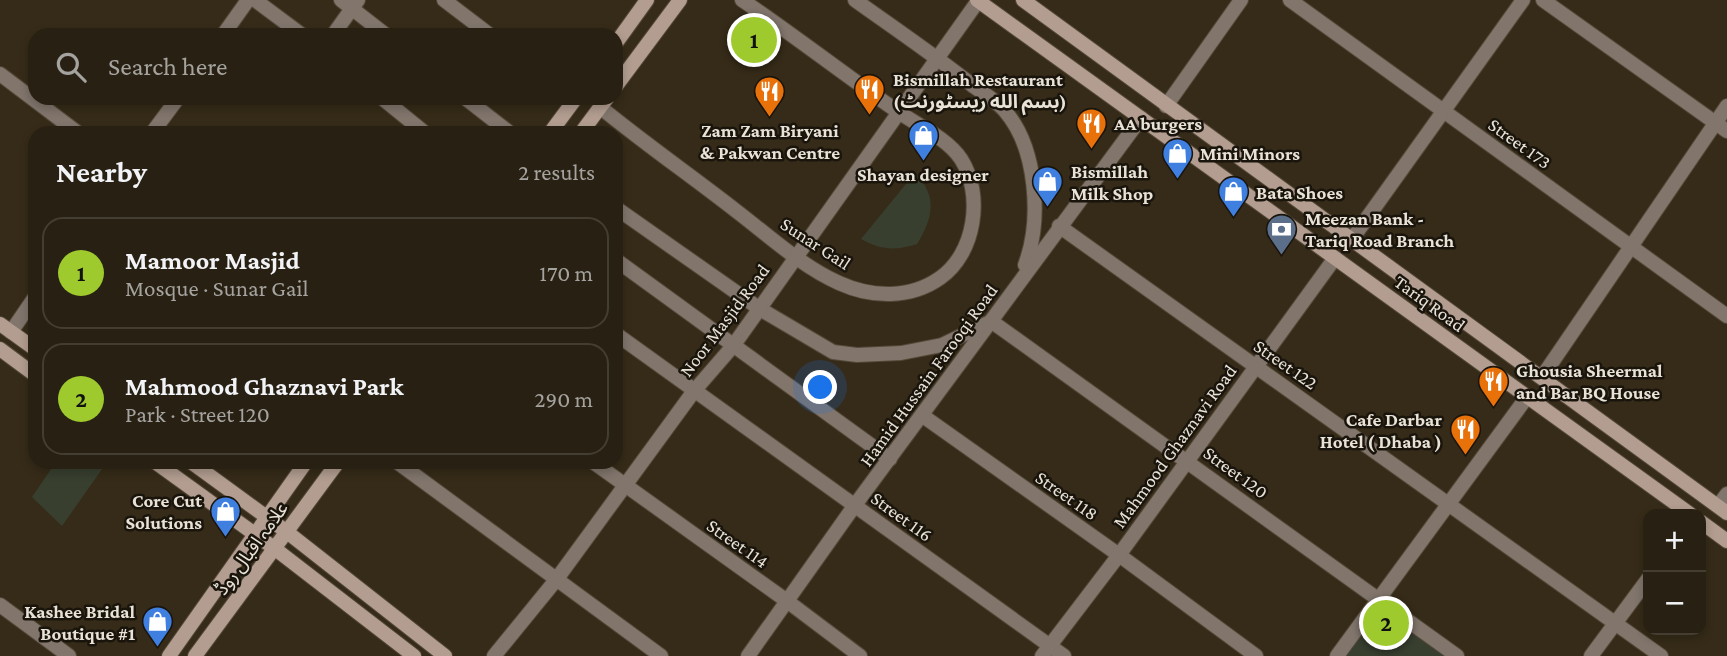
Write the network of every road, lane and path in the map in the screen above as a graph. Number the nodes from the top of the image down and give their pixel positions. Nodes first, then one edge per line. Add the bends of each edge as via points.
1 (248, 0) edge
2 (255, 0) edge
3 (444, 0) edge
4 (648, 0) edge
5 (680, 0) edge
6 (742, 0) edge
7 (855, 0) edge
8 (977, 0) edge
9 (1023, 0) edge
10 (1241, 0) edge
11 (1290, 0) edge
12 (1523, 0) edge
13 (1543, 0) edge
14 (350, 3) edge
15 (228, 28) edge
16 (293, 28) edge
17 (337, 28) edge
18 (378, 28) edge
19 (481, 28) edge
20 (623, 34) edge
21 (939, 58) junction
22 (0, 74) edge
23 (623, 77) edge
24 (28, 95) edge
25 (41, 105) edge
26 (173, 105) edge
27 (391, 105) edge
28 (474, 105) edge
29 (571, 105) edge
30 (602, 105) edge
31 (606, 105) edge
32 (1166, 106) junction
33 (1727, 106) edge
34 (1444, 111) junction
35 (898, 112) junction
36 (1141, 118) junction
37 (69, 126) edge
38 (157, 126) edge
39 (416, 126) edge
40 (501, 126) edge
41 (555, 126) edge
42 (586, 126) edge
43 (1721, 127) edge
44 (623, 213) edge
45 (1059, 226) junction
46 (1352, 239) junction
47 (1631, 247) junction
48 (796, 257) junction
49 (1335, 258) junction
50 (623, 265) edge
51 (1018, 283) junction
52 (28, 305) edge
53 (760, 309) junction
54 (1727, 316) edge
55 (991, 321) junction
56 (5, 328) edge
57 (623, 339) edge
58 (28, 344) edge
59 (733, 346) junction
60 (0, 349) edge
61 (1256, 366) junction
62 (28, 370) edge
63 (1542, 377) junction
64 (694, 391) junction
65 (1527, 397) junction
66 (923, 416) junction
67 (890, 459) junction
68 (1187, 461) junction
69 (165, 469) edge
70 (201, 469) edge
71 (301, 469) edge
72 (333, 469) edge
73 (406, 469) edge
74 (602, 469) edge
75 (624, 485) junction
76 (1727, 494) edge
77 (1449, 503) junction
78 (855, 505) junction
79 (1683, 509) edge
80 (1723, 509) edge
81 (266, 517) junction
82 (1706, 526) edge
83 (287, 532) junction
84 (254, 533) junction
85 (1727, 541) edge
86 (274, 548) junction
87 (1119, 555) junction
88 (556, 580) junction
89 (1643, 585) edge
90 (1378, 600) junction
91 (787, 601) junction
92 (0, 606) edge
93 (1614, 622) junction
94 (1046, 651) edge
95 (69, 656) edge
96 (169, 656) edge
97 (195, 656) edge
98 (414, 656) edge
99 (445, 656) edge
100 (494, 656) edge
101 (661, 656) edge
102 (748, 656) edge
103 (860, 656) edge
104 (1064, 656) edge
105 (1256, 656) edge
106 (1337, 656) edge
107 (1457, 656) edge
108 (1591, 656) edge
109 (1661, 656) edge

1 - 15 street
2 - 16 street
3 - 19 street
4 - 20 main road
5 - 23 main road
6 - 35 street, Sunar Gail
7 - 21 street
8 - 21 street, Noor Masjid Road
8 - 36 main road, Tariq Road
9 - 32 main road, Tariq Road
10 - 32 street
11 - 34 street, Street 173
12 - 34 street
13 - 43 street
14 - 17 street
14 - 18 street
21 - 35 street, Noor Masjid Road
21 - 51 street via 1005,110 1024,140 1035,213 1031,249
22 - 24 street
25 - 37 street
26 - 38 street
27 - 39 street
28 - 40 street
29 - 41 main road
30 - 42 main road
31 - 48 street, Sunar Gail via 653,150
32 - 46 main road, Tariq Road
33 - 43 street
34 - 46 street
34 - 47 street, Street 173
35 - 48 street, Noor Masjid Road
35 - 48 street, Sunar Gail via 946,144 968,175 970,238 952,270 914,291 896,295 839,283
36 - 45 street, Hamid Hussain Farooqi Road
36 - 49 main road, Tariq Road
43 - 47 street
44 - 53 street
45 - 51 street, Hamid Hussain Farooqi Road
45 - 61 street, Street 122
46 - 63 main road, Tariq Road
47 - 54 street, Street 173
47 - 63 street
48 - 53 street, Noor Masjid Road
49 - 61 street, Mahmood Ghaznavi Road
49 - 65 main road, Tariq Road
50 - 59 street
51 - 55 street, Hamid Hussain Farooqi Road
52 - 56 street
53 - 55 street via 833,352 857,355 942,345
53 - 59 street, Noor Masjid Road
55 - 66 street, Hamid Hussain Farooqi Road
55 - 68 street, Street 120
56 - 58 main road
57 - 64 street, Street 116
59 - 64 street, Noor Masjid Road
59 - 67 street
60 - 62 main road
61 - 68 street, Mahmood Ghaznavi Road
61 - 77 street, Street 122
63 - 80 main road, Tariq Road
64 - 75 street, Noor Masjid Road
64 - 78 street, Street 116
65 - 77 street
65 - 79 main road, Tariq Road
66 - 67 street, Hamid Hussain Farooqi Road
66 - 87 street, Street 118
67 - 78 street, Hamid Hussain Farooqi Road
68 - 87 street, Mahmood Ghaznavi Road
68 - 90 street, Street 120
69 - 84 main road
70 - 81 main road
71 - 81 main road, علامہ اقبال روڈ
72 - 83 main road, علامہ اقبال روڈ
73 - 88 street
74 - 75 street, Street 114
75 - 88 street, Noor Masjid Road
75 - 91 street, Street 114
76 - 80 street
77 - 90 street
77 - 93 street, Street 122
78 - 91 street, Hamid Hussain Farooqi Road
78 - 94 street, Street 116
81 - 83 main road
81 - 84 main road, علامہ اقبال روڈ
82 - 85 main road
83 - 86 main road, علامہ اقبال روڈ
83 - 99 main road
84 - 86 main road
84 - 96 main road, علامہ اقبال روڈ
86 - 97 main road, علامہ اقبال روڈ
86 - 98 main road
87 - 94 street, Mahmood Ghaznavi Road
87 - 105 street, Street 118
88 - 100 street, Noor Masjid Road
88 - 101 street
89 - 93 street
90 - 106 street
90 - 107 street, Street 120
91 - 102 street, Hamid Hussain Farooqi Road
91 - 103 street, Street 114
92 - 95 street
93 - 108 street
93 - 109 street, Street 122
94 - 104 street, Street 116

